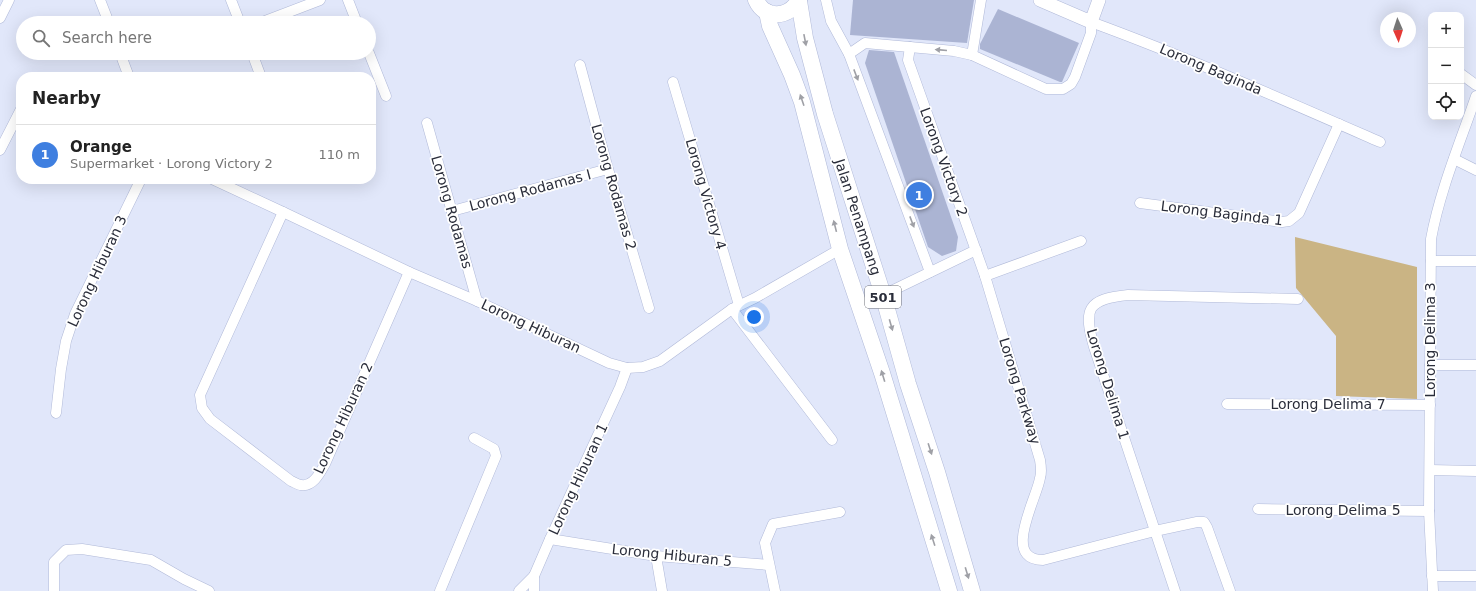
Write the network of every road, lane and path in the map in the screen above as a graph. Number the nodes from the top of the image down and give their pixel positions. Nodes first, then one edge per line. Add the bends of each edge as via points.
1 (9, 0) edge
2 (100, 0) edge
3 (231, 0) edge
4 (320, 0) edge
5 (348, 0) edge
6 (756, 0) edge
7 (826, 0) edge
8 (981, 0) edge
9 (1040, 0) edge
10 (1099, 0) edge
11 (799, 1) edge
12 (767, 12) junction
13 (106, 16) edge
14 (237, 16) edge
15 (278, 16) edge
16 (354, 16) edge
17 (0, 18) edge
18 (1091, 22) junction
19 (910, 47) junction
20 (848, 54) junction
21 (972, 55) junction
22 (123, 60) edge
23 (255, 60) edge
24 (372, 60) edge
25 (580, 65) dead end
26 (127, 72) edge
27 (259, 72) edge
28 (1464, 76) edge
29 (674, 82) dead end
30 (1476, 85) edge
31 (386, 96) dead end
32 (1476, 96) edge
33 (16, 119) edge
34 (427, 123) dead end
35 (1339, 124) junction
36 (1380, 142) dead end
37 (0, 150) edge
38 (1454, 159) junction
39 (608, 169) junction
40 (1476, 170) edge
41 (139, 184) edge
42 (223, 184) edge
43 (1140, 203) dead end
44 (452, 211) junction
45 (283, 212) junction
46 (1081, 242) dead end
47 (840, 249) junction
48 (976, 250) junction
49 (1431, 261) junction
50 (1476, 261) edge
51 (409, 272) junction
52 (930, 272) junction
53 (985, 276) junction
54 (883, 295) junction
55 (1298, 299) dead end
56 (477, 301) junction
57 (735, 307) junction
58 (649, 308) dead end
59 (1430, 365) junction
60 (1476, 365) edge
61 (627, 368) junction
62 (908, 384) junction
63 (891, 403) junction
64 (1227, 404) dead end
65 (1430, 405) junction
66 (56, 413) dead end
67 (474, 438) dead end
68 (832, 440) dead end
69 (1430, 470) junction
70 (1476, 471) edge
71 (1258, 509) dead end
72 (1429, 511) junction
73 (840, 512) dead end
74 (1155, 531) junction
75 (550, 539) junction
76 (656, 556) junction
77 (768, 565) junction
78 (534, 576) junction
79 (1432, 576) junction
80 (1476, 576) edge
81 (54, 591) edge
82 (209, 591) edge
83 (440, 591) edge
84 (519, 591) edge
85 (534, 591) edge
86 (662, 591) edge
87 (775, 591) edge
88 (949, 591) edge
89 (972, 591) edge
90 (1175, 591) edge
91 (1230, 591) edge
92 (1433, 591) edge

1 - 17 street
2 - 13 street
3 - 14 street
4 - 15 street
5 - 16 street
6 - 12 main road
7 - 20 street via 831,21
8 - 21 street
9 - 18 street, Lorong Baginda
10 - 18 street
11 - 12 main road via 785,13
11 -> 54 main road, Jalan Penampang / 501 via 805,38 825,114
47 -> 12 main road, Jalan Penampang / 501 via 802,102 770,26
18 - 21 street via 1090,33 1075,77 1071,84 1063,89 1046,89
18 - 35 street, Lorong Baginda via 1231,76
19 - 20 street via 865,44
21 -> 19 street
19 - 48 street, Lorong Victory 2 via 908,60
20 -> 52 street
22 - 26 street
23 - 27 street
24 - 31 street
25 - 39 street, Lorong Rodamas 2
28 - 30 street
29 - 57 street, Lorong Victory 4
32 - 38 street, Lorong Delima 3
33 - 37 street
34 - 44 street, Lorong Rodamas
35 - 36 street, Lorong Baginda
35 - 43 street, Lorong Baginda 1 via 1299,213 1289,221
38 - 40 street
38 - 49 street, Lorong Delima 3 via 1435,218 1431,239
39 - 44 street, Lorong Rodamas I
39 - 58 street, Lorong Rodamas 2
41 - 66 street, Lorong Hiburan 3 via 74,314 66,341
42 - 45 street, Lorong Hiburan
44 - 56 street, Lorong Rodamas
45 - 51 street, Lorong Hiburan
45 - 51 street, Lorong Hiburan 2 via 200,395 202,408 210,419 291,481 300,485 309,484 319,475
46 - 53 street
47 - 57 street, Lorong Hiburan
63 -> 47 main road, Jalan Penampang / 501
48 - 52 street
48 - 53 street, Lorong Victory 2
49 - 50 street
49 - 59 street, Lorong Delima 3
51 - 56 street, Lorong Hiburan
52 - 54 street
53 - 74 street, Lorong Parkway via 1040,460 1041,477 1024,529 1024,549 1036,560 1051,558
54 -> 62 main road, Jalan Penampang / 501
55 - 74 street, Lorong Delima 1 via 1128,295 1111,297 1096,304 1091,310 1088,328
56 - 61 street, Lorong Hiburan via 609,363
57 - 61 street, Lorong Hiburan via 660,361 643,367
57 - 68 street
59 - 60 street
59 - 65 street, Lorong Delima 3
61 - 75 street, Lorong Hiburan 1
62 - 63 main road via 903,396
62 -> 89 main road, Jalan Penampang / 501
88 -> 63 main road, Jalan Penampang / 501
64 - 65 street, Lorong Delima 7
65 - 69 street, Lorong Delima 3
67 - 83 street via 494,449 496,456
69 - 70 street
69 - 72 street, Lorong Delima 3
71 - 72 street, Lorong Delima 5
72 - 79 street, Lorong Delima 3
73 - 77 street via 773,524 764,543
74 - 90 street, Lorong Delima 1
74 - 91 street via 1204,522
75 - 76 street, Lorong Hiburan 5
75 - 78 street, Lorong Hiburan 1
76 - 77 street, Lorong Hiburan 5
76 - 86 street
77 - 87 street
78 - 84 street
78 - 85 street, Lorong Hiburan 1
79 - 80 street
79 - 92 street, Lorong Delima 3
81 - 82 street via 54,562 66,550 82,549 151,560

